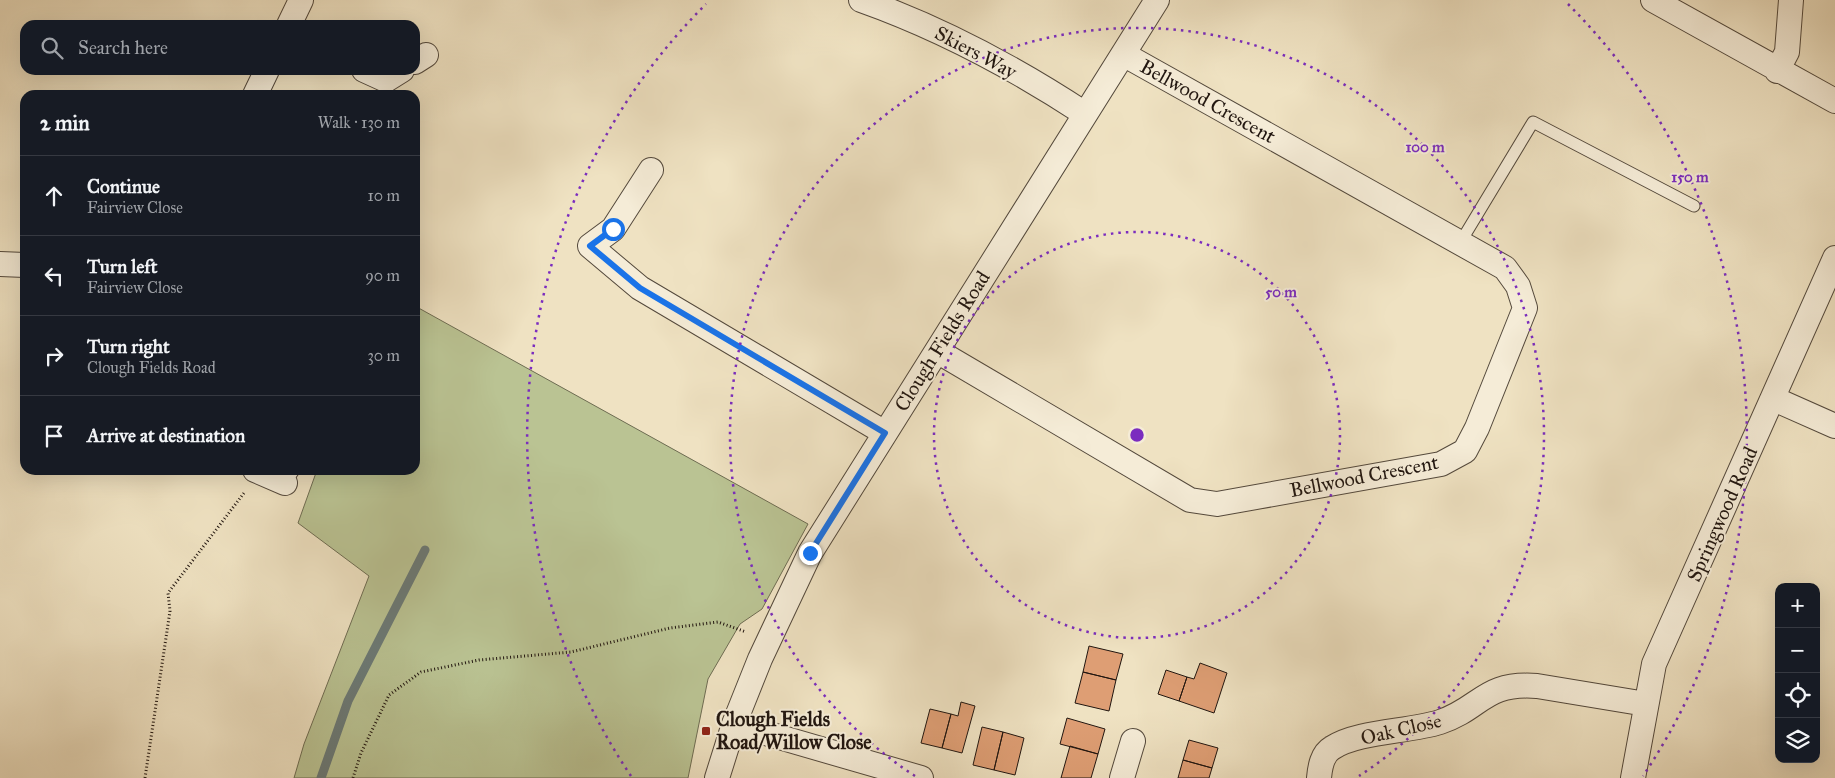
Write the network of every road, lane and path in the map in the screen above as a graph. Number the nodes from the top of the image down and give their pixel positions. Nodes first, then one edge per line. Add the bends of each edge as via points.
1 (301, 0) edge
2 (861, 0) edge
3 (1158, 0) edge
4 (1653, 0) edge
5 (1792, 0) edge
6 (291, 20) edge
7 (1124, 54) junction
8 (1777, 71) junction
9 (265, 75) edge
10 (376, 75) edge
11 (392, 82) edge
12 (257, 90) edge
13 (1835, 101) edge
14 (1085, 114) junction
15 (652, 170) dead end
16 (1694, 206) dead end
17 (1460, 243) junction
18 (1835, 258) edge
19 (0, 264) edge
20 (20, 265) edge
21 (936, 351) junction
22 (1774, 398) junction
23 (1835, 426) edge
24 (885, 433) junction
25 (254, 475) edge
26 (769, 639) junction
27 (1646, 704) junction
28 (734, 724) junction
29 (1133, 741) dead end
30 (857, 769) edge
31 (145, 778) edge
32 (353, 778) edge
33 (717, 778) edge
34 (921, 778) edge
35 (1122, 778) edge
36 (1319, 778) edge
37 (1633, 778) edge

1 - 6 street
2 - 14 street, Skiers Way via 913,18 973,48
3 - 7 street, Clough Fields Road
4 - 8 street
5 - 8 street via 1787,52
7 - 14 street, Clough Fields Road
7 - 17 street, Bellwood Crescent
8 - 13 street
9 - 12 street
10 - 11 street
14 - 21 street, Clough Fields Road
15 - 24 street via 613,229 590,246 640,288
16 - 17 lane via 1533,122
17 - 21 street, Bellwood Crescent via 1505,268 1518,286 1525,308 1477,428 1464,450 1440,464 1217,504 1190,500
18 - 22 street, Springwood Road
19 - 20 street
21 - 24 street, Clough Fields Road
22 - 23 street
22 - 27 street, Springwood Road via 1654,664
24 - 26 street, Clough Fields Road via 810,553
25 - 31 path via 168,593 170,611
26 - 28 street, Clough Fields Road
26 - 32 path via 718,622 670,628 572,652 479,660 421,672 389,695 361,753
27 - 36 street, Oak Close via 1537,686 1498,688 1453,717 1356,739 1331,748 1324,755
27 - 37 street, Springwood Road
28 - 30 street
28 - 33 street, Clough Fields Road
29 - 35 street
30 - 34 street

